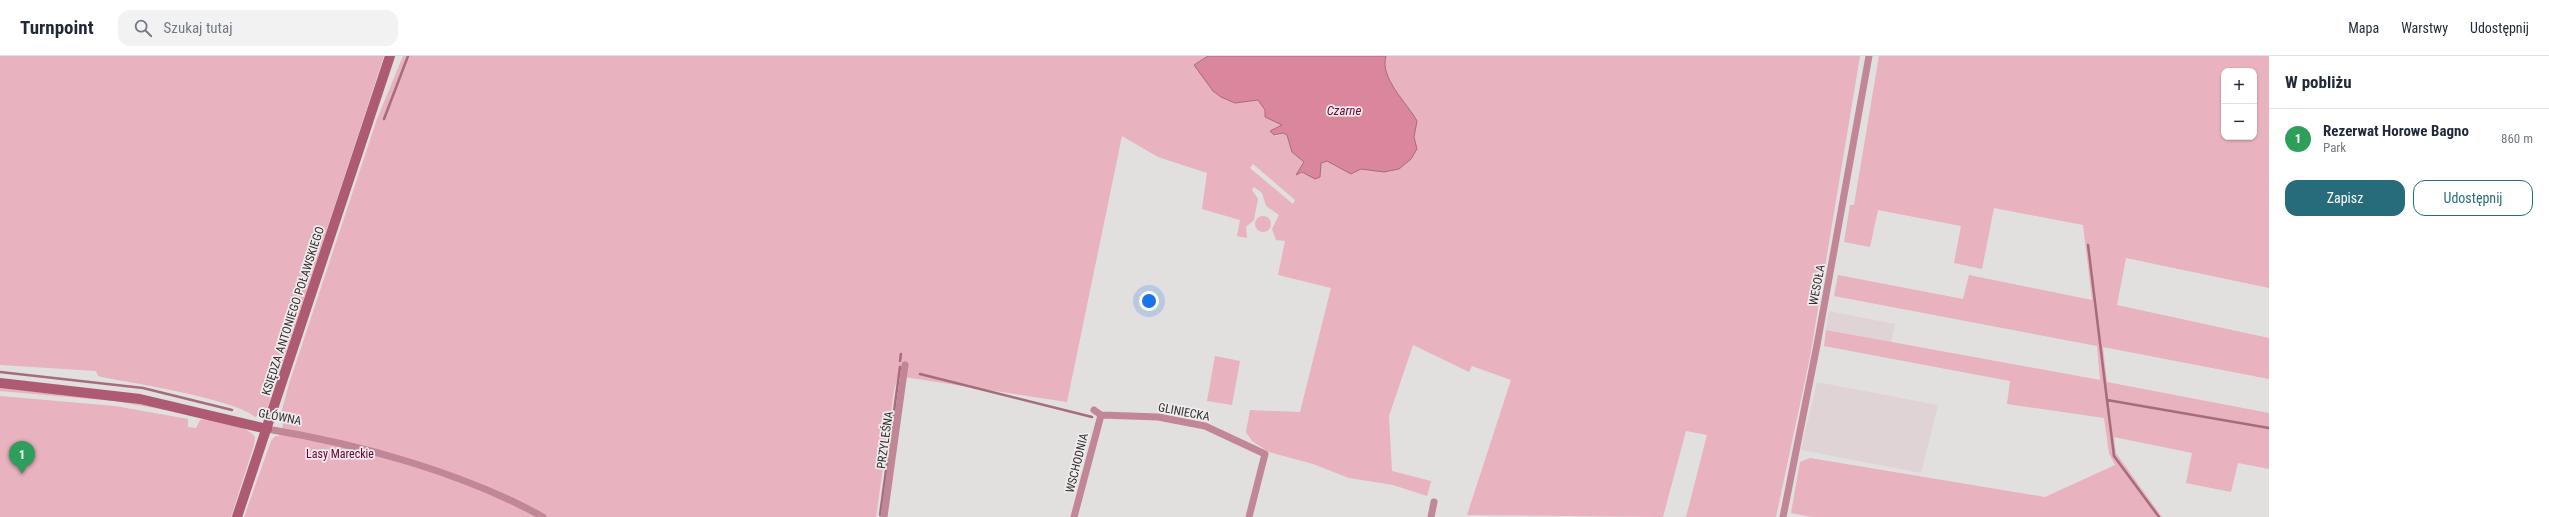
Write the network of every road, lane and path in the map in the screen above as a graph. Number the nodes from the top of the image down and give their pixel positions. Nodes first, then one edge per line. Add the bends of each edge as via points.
1 (390, 56) edge
2 (397, 56) edge
3 (1869, 56) edge
4 (373, 113) junction
5 (905, 366) dead end
6 (0, 383) edge
7 (1094, 410) dead end
8 (1101, 415) junction
9 (267, 429) junction
10 (1434, 502) dead end
11 (237, 517) edge
12 (543, 517) edge
13 (884, 517) edge
14 (1074, 517) edge
15 (1249, 517) edge
16 (1430, 517) edge
17 (1783, 517) edge

1 - 4 main road, KSIĘDZA ANTONIEGO POŁAWSKIEGO
2 - 4 main road, KSIĘDZA ANTONIEGO POŁAWSKIEGO
3 - 17 street, WESOŁA
4 - 9 main road, KSIĘDZA ANTONIEGO POŁAWSKIEGO
5 - 13 street, PRZYLEŚNA
6 - 9 main road, GŁÓWNA via 140,398
7 - 8 street
8 - 14 street, WSCHODNIA
8 - 15 street, GLINIECKA via 1158,417 1205,426 1265,454
9 - 11 main road, KSIĘDZA ANTONIEGO POŁAWSKIEGO
9 - 12 street, GŁÓWNA via 340,442 411,463 503,496
10 - 16 street

